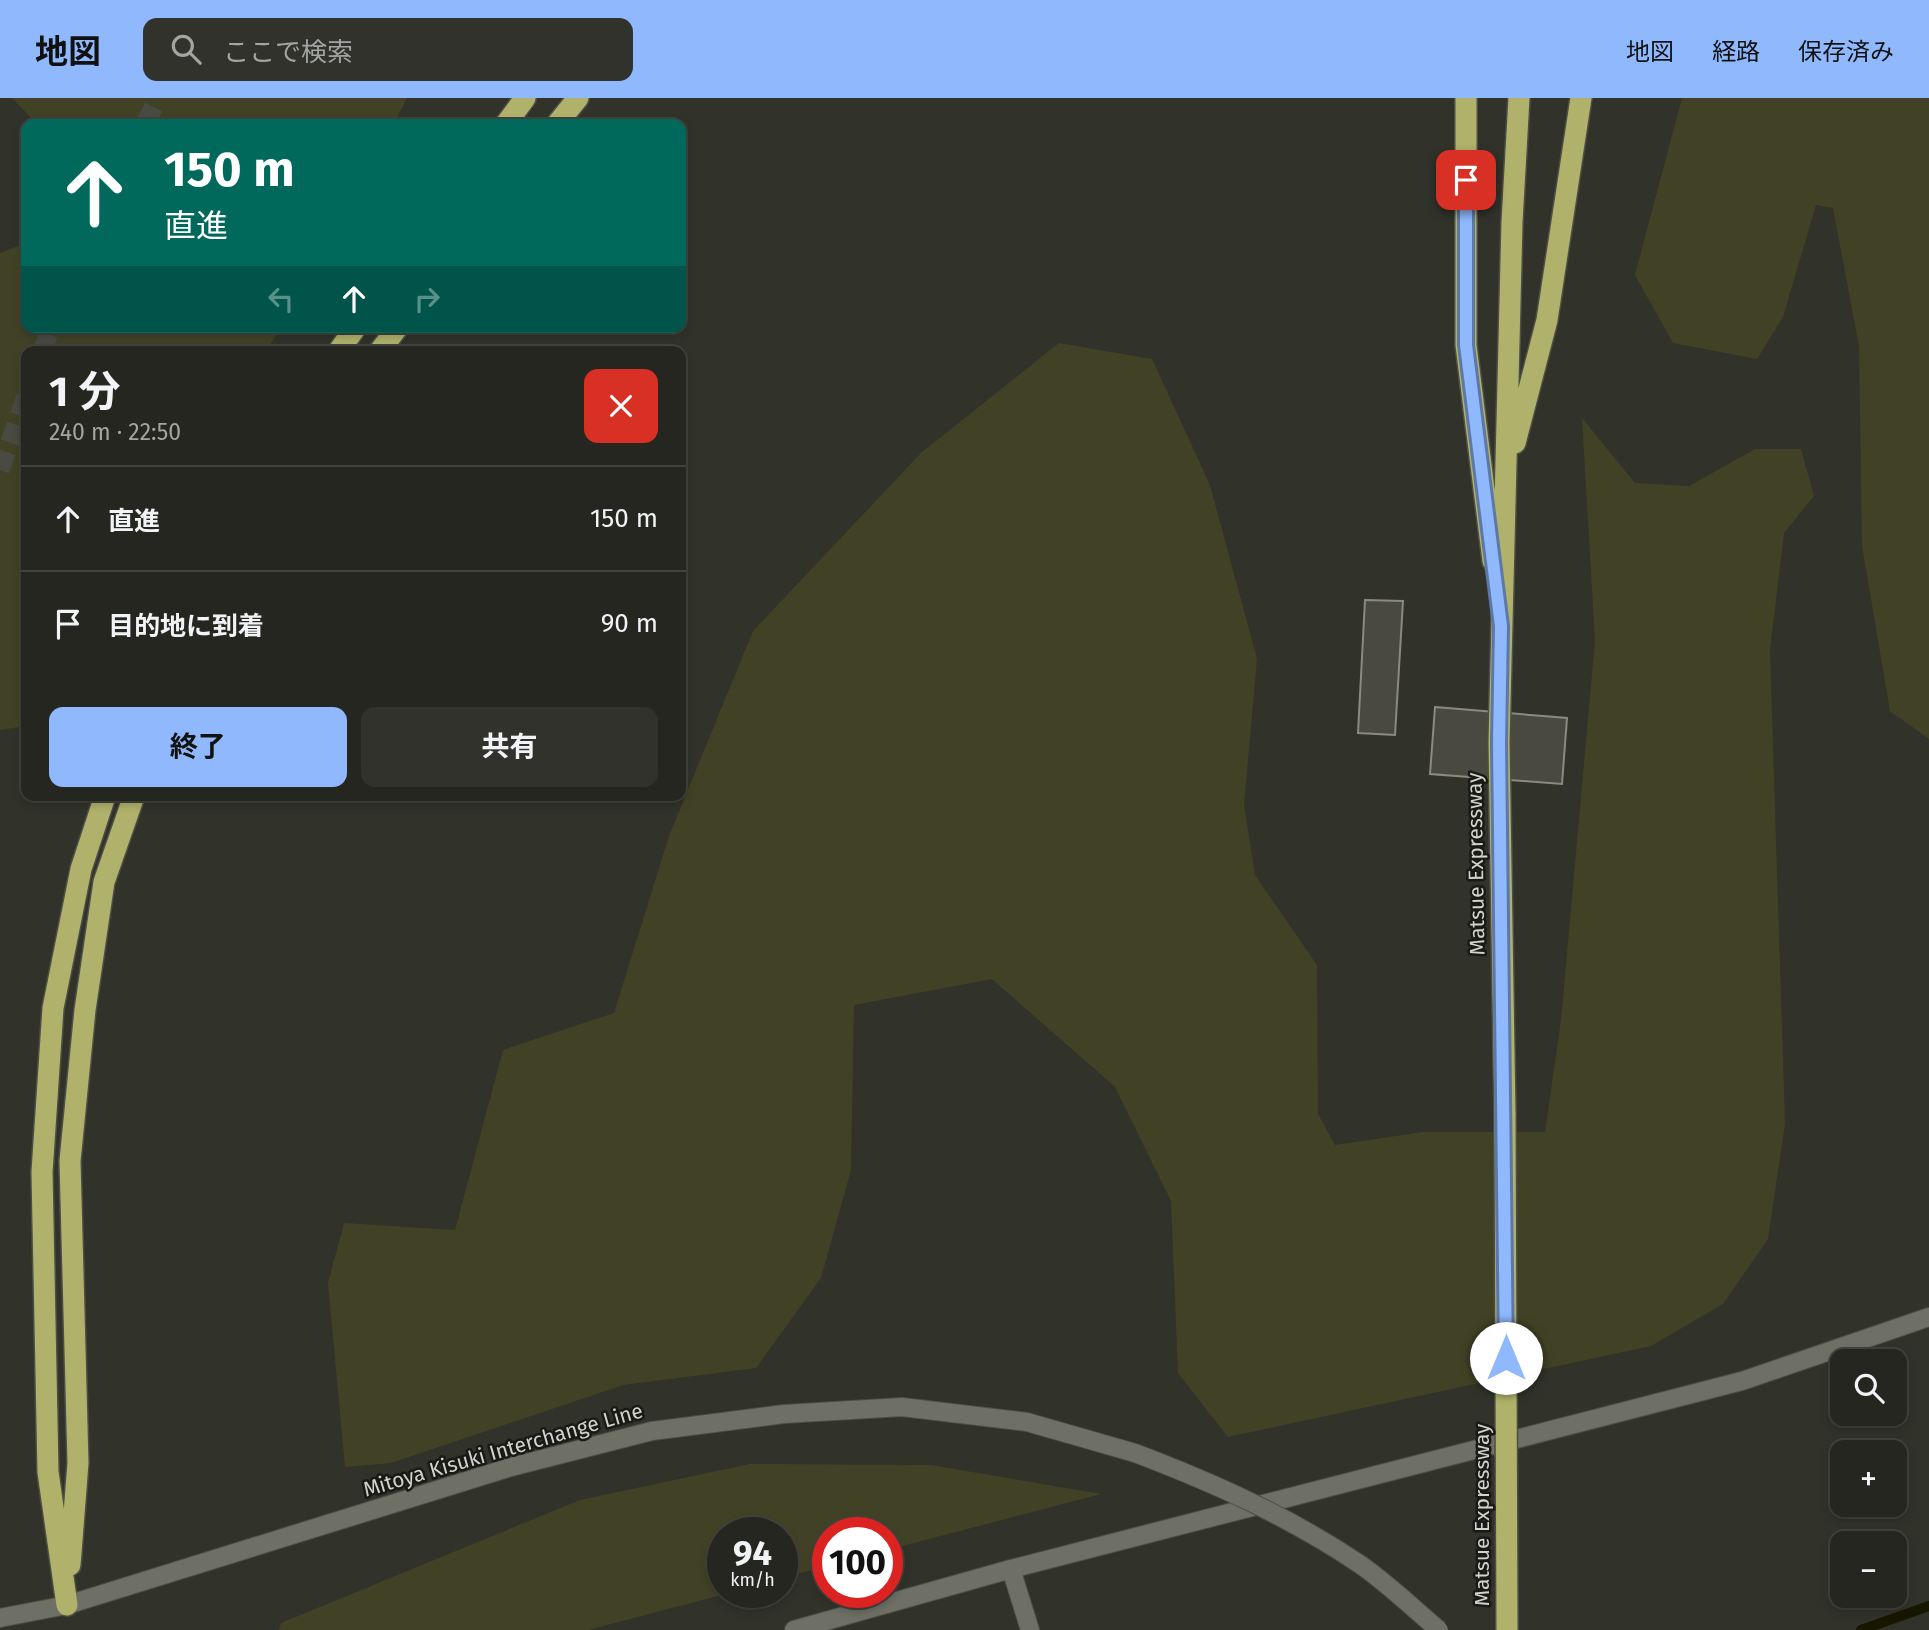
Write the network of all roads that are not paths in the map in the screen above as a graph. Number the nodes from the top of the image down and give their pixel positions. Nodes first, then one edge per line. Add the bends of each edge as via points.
1 (525, 98) edge
2 (578, 98) edge
3 (1466, 98) edge
4 (1519, 98) edge
5 (1581, 98) edge
6 (510, 119) edge
7 (561, 119) edge
8 (1507, 476) junction
9 (1501, 626) junction
10 (103, 801) edge
11 (132, 801) edge
12 (1929, 1317) edge
13 (1011, 1569) junction
14 (67, 1605) junction
15 (0, 1618) edge
16 (794, 1630) edge
17 (1030, 1630) edge
18 (1439, 1630) edge
19 (1507, 1630) edge

1 - 6 highway
2 - 7 highway
3 - 9 highway via 1466,345
4 - 8 highway, Matsue Expressway
5 - 8 highway via 1548,320
8 - 9 highway, Matsue Expressway
9 - 19 highway, Matsue Expressway, bridge
10 - 14 highway via 81,869 53,1008 42,1172 48,1472
11 - 14 highway via 104,882 70,1161 78,1463
12 - 13 main road via 1742,1381
13 - 16 main road
13 - 17 main road
14 - 15 main road, Mitoya Kisuki Interchange Line
14 - 18 main road, Mitoya Kisuki Interchange Line, bridge via 511,1467 652,1431 784,1414 902,1407 1027,1422 1135,1453 1215,1483 1362,1566

